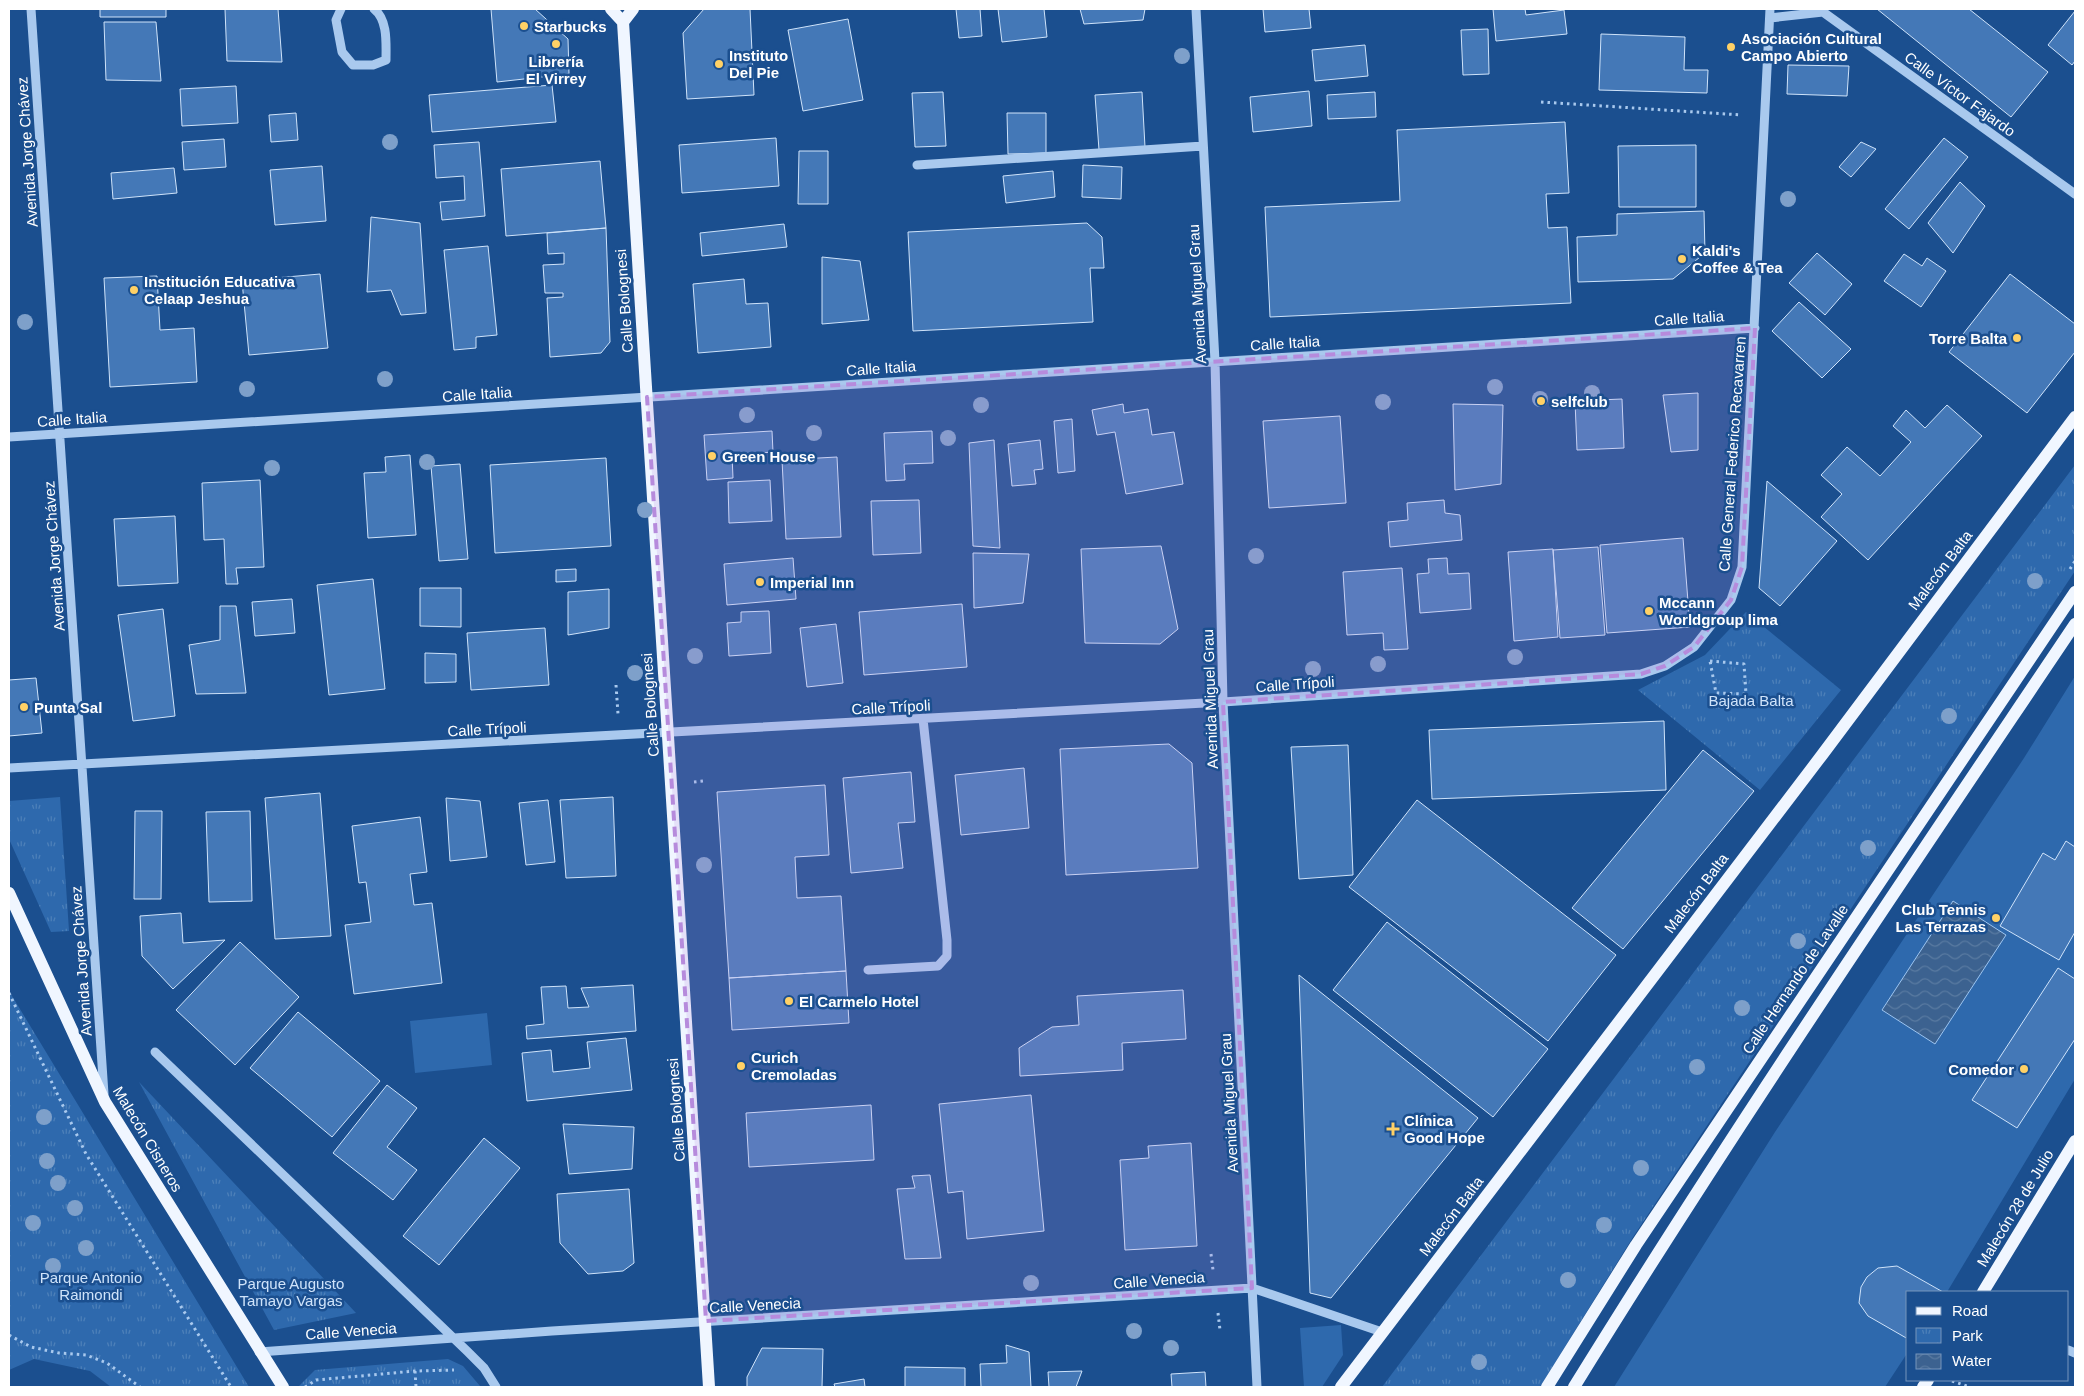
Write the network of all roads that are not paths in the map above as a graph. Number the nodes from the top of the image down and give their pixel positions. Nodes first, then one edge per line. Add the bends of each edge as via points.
1 (32, 9) edge
2 (341, 9) edge
3 (374, 9) edge
4 (611, 9) edge
5 (633, 9) edge
6 (1196, 9) edge
7 (1824, 10) edge
8 (1770, 13) edge
9 (623, 22) junction
10 (1204, 146) junction
11 (916, 165) dead end
12 (2075, 194) edge
13 (1755, 328) junction
14 (1215, 361) junction
15 (647, 397) junction
16 (2075, 417) edge
17 (60, 433) junction
18 (9, 437) edge
19 (2075, 592) edge
20 (2075, 624) edge
21 (1694, 647) joint
22 (1223, 702) junction
23 (923, 719) junction
24 (668, 733) junction
25 (82, 764) junction
26 (9, 768) edge
27 (9, 894) edge
28 (868, 970) dead end
29 (155, 1052) dead end
30 (105, 1102) junction
31 (2075, 1141) edge
32 (1636, 1245) junction
33 (1654, 1257) junction
34 (1252, 1288) junction
35 (1984, 1291) edge
36 (706, 1322) junction
37 (1382, 1332) junction
38 (453, 1338) junction
39 (259, 1352) junction
40 (283, 1387) edge
41 (496, 1387) edge
42 (709, 1387) edge
43 (1257, 1387) edge
44 (1340, 1387) edge
45 (1547, 1387) edge
46 (1574, 1387) edge

1 - 17 street, Avenida Jorge Chávez
2 - 3 street via 336,20 342,52 353,65 373,65 386,60 386,37 380,14
4 - 9 main road
5 - 9 main road
6 - 10 street, Avenida Miguel Grau
7 - 8 street, Calle Víctor Fajardo
7 - 12 street, Calle Víctor Fajardo
8 - 13 street, Calle General Federico Recavarren
9 - 15 main road, Calle Bolognesi
10 - 11 street
10 - 14 street, Avenida Miguel Grau
13 - 14 street, Calle Italia
13 - 21 street, Calle General Federico Recavarren via 1742,567 1731,600
14 - 15 street, Calle Italia
14 - 22 street, Avenida Miguel Grau
15 - 17 street, Calle Italia
15 - 24 main road, Calle Bolognesi
16 - 37 main road, Malecón Balta
17 - 18 street, Calle Italia
17 - 25 street, Avenida Jorge Chávez
19 - 32 main road, Calle Hernando de Lavalle
20 - 33 main road
21 - 22 street, Calle Trípoli via 1666,666 1641,674
22 - 23 street, Calle Trípoli
22 - 34 street, Avenida Miguel Grau
23 - 24 street, Calle Trípoli
23 - 28 street via 947,956 938,966
24 - 25 street, Calle Trípoli
24 - 36 main road, Calle Bolognesi
25 - 26 street, Calle Trípoli
25 - 30 street, Avenida Jorge Chávez
27 - 30 main road, Malecón Cisneros
29 - 38 street
30 - 39 main road, Malecón Cisneros
31 - 35 main road, Malecón 28 de Julio
32 - 33 main road
32 - 45 main road, Calle Hernando de Lavalle
33 - 46 main road
34 - 36 street, Calle Venecia
34 - 37 street
34 - 43 street, Avenida Miguel Grau
36 - 38 street, Calle Venecia
36 - 42 main road, Calle Bolognesi
37 - 44 main road, Malecón Balta
38 - 39 street, Calle Venecia
38 - 41 street via 484,1368
39 - 40 main road, Malecón Cisneros

